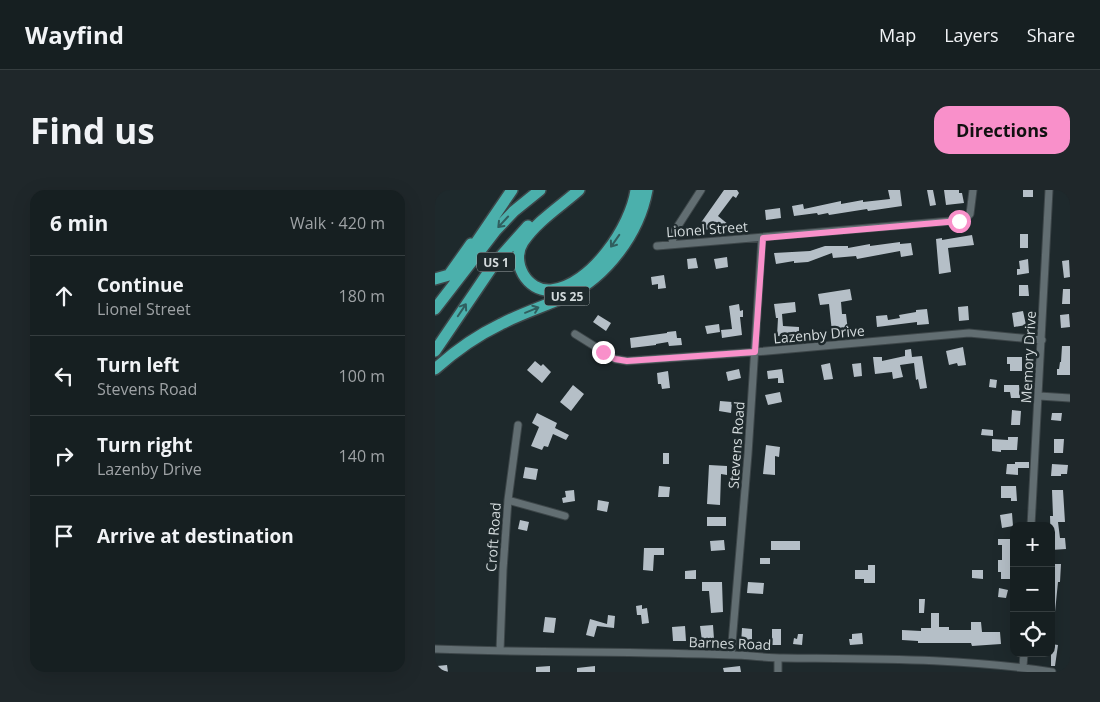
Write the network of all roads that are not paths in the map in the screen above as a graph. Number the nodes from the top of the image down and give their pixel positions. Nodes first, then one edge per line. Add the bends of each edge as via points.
1 (511, 190) edge
2 (540, 190) edge
3 (575, 190) edge
4 (579, 190) edge
5 (701, 190) edge
6 (973, 190) edge
7 (1049, 190) edge
8 (641, 192) edge
9 (494, 216) junction
10 (763, 238) junction
11 (672, 244) junction
12 (657, 246) dead end
13 (435, 279) edge
14 (443, 297) junction
15 (435, 308) edge
16 (575, 334) dead end
17 (1042, 340) junction
18 (435, 351) edge
19 (755, 352) junction
20 (435, 369) edge
21 (1039, 396) junction
22 (1070, 398) edge
23 (518, 424) dead end
24 (508, 500) junction
25 (565, 516) dead end
26 (1031, 522) edge
27 (435, 649) edge
28 (500, 652) junction
29 (731, 655) junction
30 (1024, 657) edge
31 (778, 658) junction
32 (1023, 667) junction
33 (778, 672) edge
34 (1052, 672) edge

1 - 9 highway
2 -> 14 highway, US 1 via 496,230
18 -> 3 highway, US 1 via 503,253 542,213
8 -> 4 highway via 623,229 603,257 567,285 550,290 538,288 520,269 520,248 530,234
5 - 11 street via 674,232
6 - 10 street, Lionel Street via 971,214 963,220
7 - 17 street, Memory Drive
20 -> 8 highway, US 25 via 487,330 569,295 597,276 618,254 629,236 639,215
9 - 13 highway via 479,231 453,272
9 - 14 highway
10 - 11 street, Lionel Street
10 - 19 street, Stevens Road
11 - 12 street, Lionel Street
14 - 15 highway, US 1
16 - 19 street, Lazenby Drive via 615,359 627,361
17 - 19 street, Lazenby Drive via 969,333
17 - 21 street, Memory Drive
19 - 29 street, Stevens Road
21 - 22 street
21 - 26 street, Memory Drive
23 - 24 street, Croft Road
24 - 25 street
24 - 28 street, Croft Road
27 - 28 street, Barnes Road
28 - 29 street, Barnes Road
29 - 31 street, Barnes Road
30 - 32 street
31 - 32 street, Barnes Road
31 - 33 street
32 - 34 street, Barnes Road

